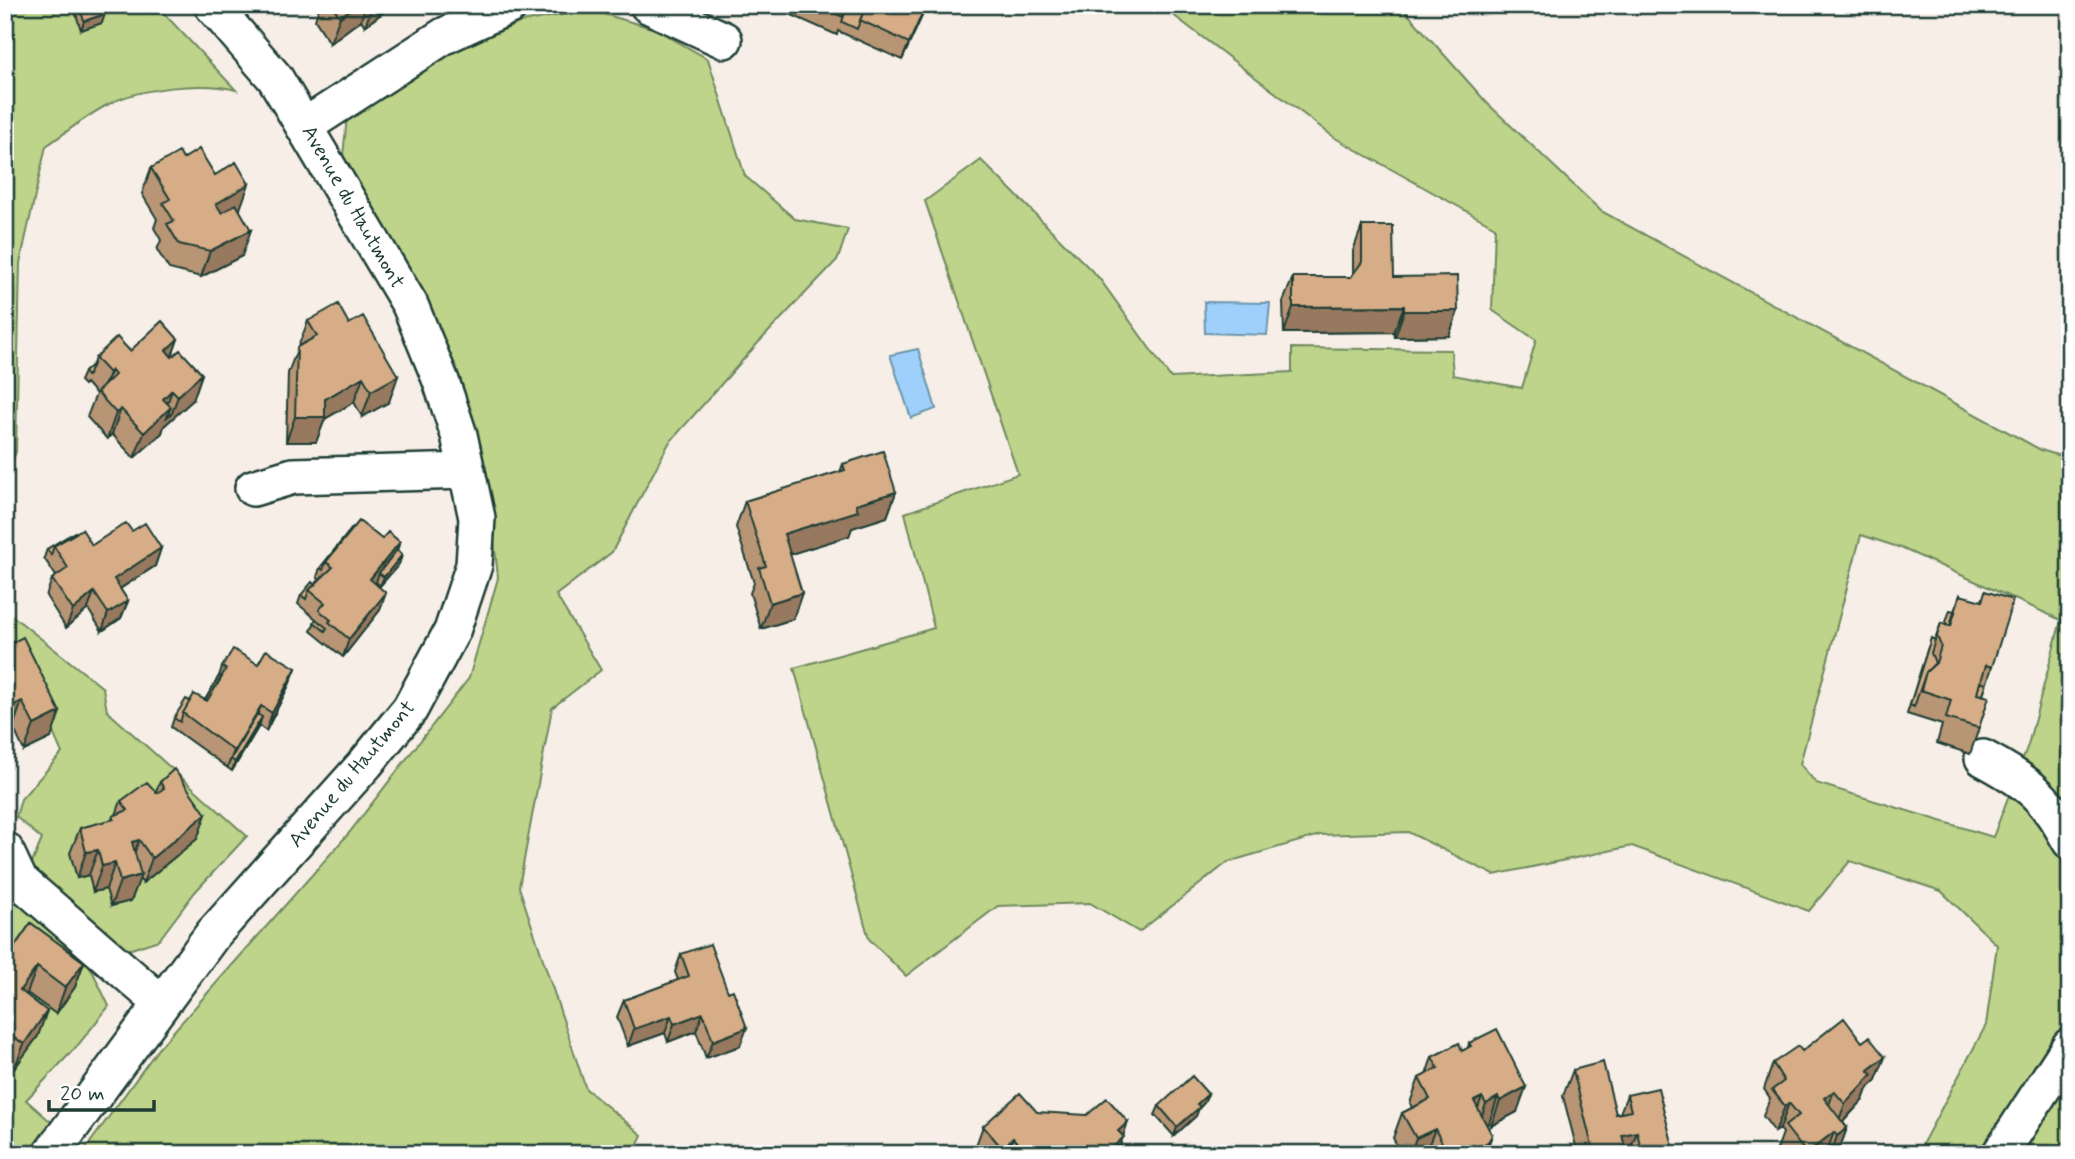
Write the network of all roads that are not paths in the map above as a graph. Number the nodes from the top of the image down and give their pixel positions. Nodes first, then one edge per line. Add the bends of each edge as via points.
1 (212, 5) edge
2 (511, 5) edge
3 (648, 5) edge
4 (724, 40) dead end
5 (305, 126) junction
6 (467, 471) junction
7 (253, 488) dead end
8 (1983, 758) dead end
9 (2070, 841) edge
10 (5, 850) edge
11 (160, 1002) junction
12 (2070, 1046) edge
13 (51, 1154) edge
14 (2000, 1154) edge

1 - 5 street, Avenue du Hautmont via 256,52
2 - 5 street via 444,36
3 - 4 street
5 - 6 street, Avenue du Hautmont via 410,305 441,381
6 - 7 street via 293,476
6 - 11 street, Avenue du Hautmont via 477,518 474,565 452,631 425,685 390,734 213,934
8 - 9 street via 2042,796
10 - 11 street via 19,880
11 - 13 street, Avenue du Hautmont
12 - 14 street

